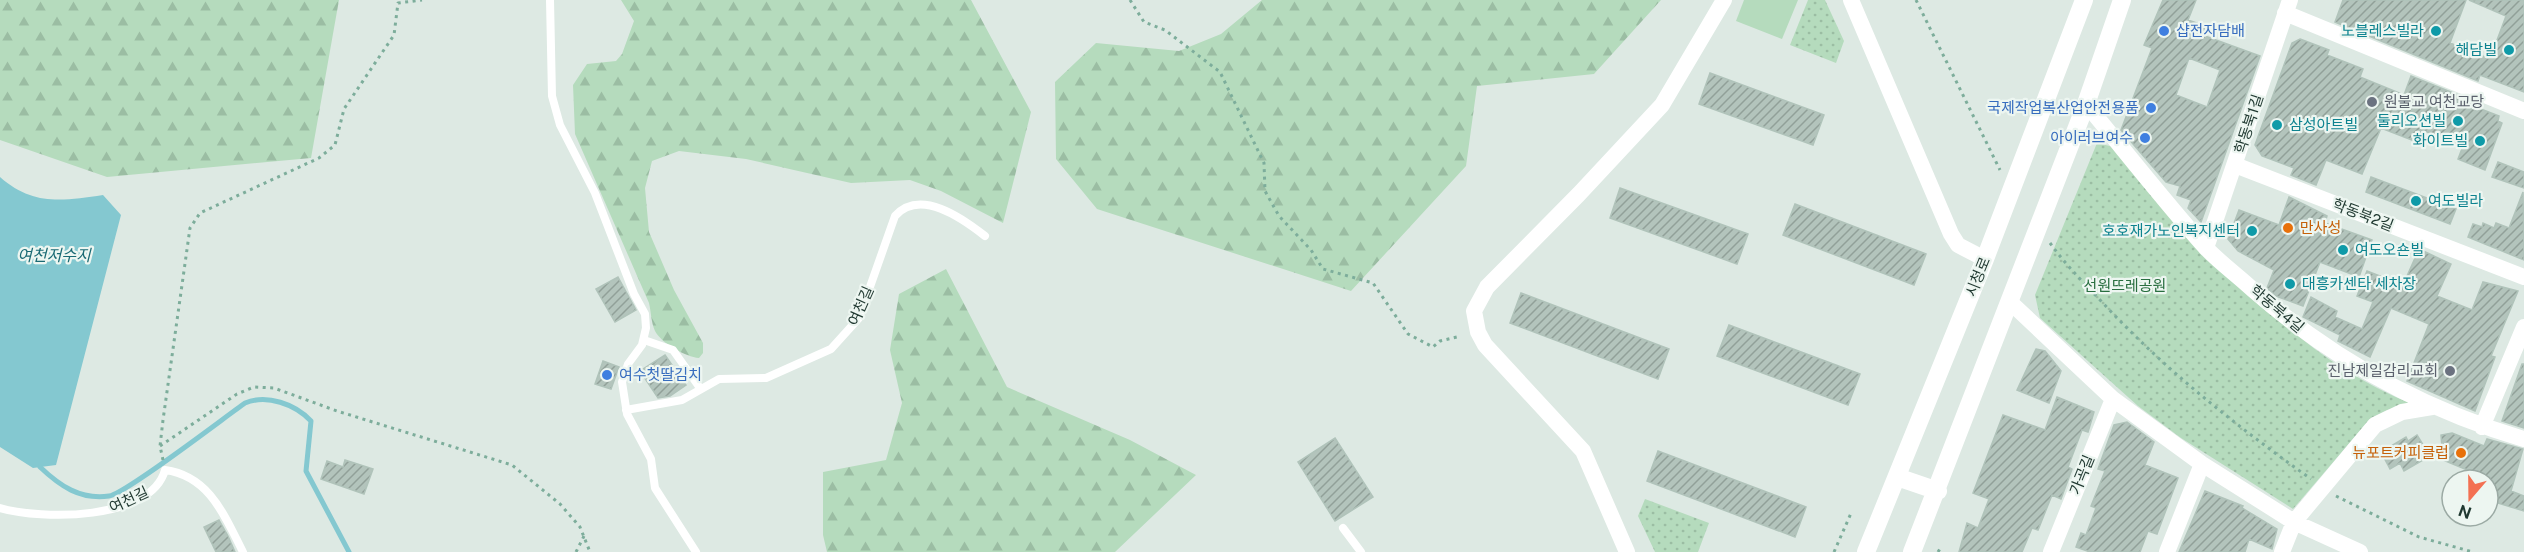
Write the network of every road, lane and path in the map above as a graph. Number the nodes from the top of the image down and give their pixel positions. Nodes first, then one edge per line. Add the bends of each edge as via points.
1 (416, 0) edge
2 (422, 0) edge
3 (550, 0) edge
4 (1130, 0) edge
5 (1724, 0) edge
6 (1851, 0) edge
7 (1916, 0) edge
8 (2084, 0) edge
9 (2122, 0) edge
10 (2288, 7) edge
11 (2086, 104) junction
12 (2524, 111) edge
13 (1989, 153) dead end
14 (2235, 165) junction
15 (985, 236) dead end
16 (2206, 248) junction
17 (2060, 257) dead end
18 (1985, 259) junction
19 (2524, 277) edge
20 (2010, 302) junction
21 (2524, 327) edge
22 (1478, 332) junction
23 (644, 340) junction
24 (700, 388) junction
25 (2113, 399) junction
26 (2432, 407) junction
27 (626, 410) junction
28 (2482, 427) junction
29 (2524, 439) edge
30 (2202, 464) junction
31 (1897, 477) junction
32 (2322, 487) junction
33 (1938, 491) junction
34 (0, 508) edge
35 (1852, 511) dead end
36 (2294, 522) junction
37 (1343, 528) dead end
38 (584, 536) junction
39 (1941, 547) dead end
40 (243, 552) edge
41 (576, 552) edge
42 (590, 552) edge
43 (696, 552) edge
44 (1361, 552) edge
45 (1627, 552) edge
46 (1834, 552) edge
47 (1866, 552) edge
48 (1912, 552) edge
49 (1938, 552) edge
50 (2051, 552) edge
51 (2167, 552) edge
52 (2282, 552) edge
53 (2361, 552) edge
54 (2473, 552) edge

1 - 2 path
1 - 38 path via 398,3 394,35 344,109 335,146 319,158 200,213 190,228 160,446 237,394 254,387 274,388 513,465 560,504
3 - 23 lane via 552,96 567,142 595,193 645,314
4 - 22 path via 1144,22 1165,30 1221,72 1264,163 1265,191 1279,216 1323,269 1373,283 1408,334 1433,347 1440,341
5 - 22 street via 1662,105 1487,287 1474,311
6 - 18 street via 1952,234 1958,245
7 - 13 path
8 - 18 street, 시청로
9 - 11 street
10 - 12 street
10 - 14 street, 학동북1길
11 - 16 street, 학동북4길
11 - 20 street
14 - 16 street, 학동북1길
14 - 19 street, 학동북2길
15 - 24 lane, 여천길 via 958,216 929,206 911,204 902,208 895,216 859,318 841,341 822,355 766,378 719,379
16 - 26 street, 학동북4길 via 2324,348
17 - 32 path via 2173,374 2243,431
18 - 31 street, 시청로
20 - 25 street
20 - 33 street
21 - 28 street
22 - 45 street via 1493,355 1583,451
23 - 24 lane via 674,350
23 - 27 lane via 624,373 622,393
24 - 27 lane, 여천길 via 682,400
25 - 30 street
25 - 50 street, 가곡길
26 - 28 street, 학동북4길
26 - 32 street via 2402,412 2375,425
27 - 43 lane via 651,459 655,488
28 - 29 street, 학동북4길
30 - 36 street
30 - 51 street
31 - 33 street
31 - 47 street, 시청로
32 - 36 street
32 - 54 path via 2352,506 2419,537
33 - 48 street
34 - 40 lane, 여천길 via 30,515 107,511 157,487 165,470 173,471 215,498
35 - 46 path
36 - 52 street
36 - 53 street
37 - 44 lane
38 - 41 path
38 - 42 path
39 - 49 path

